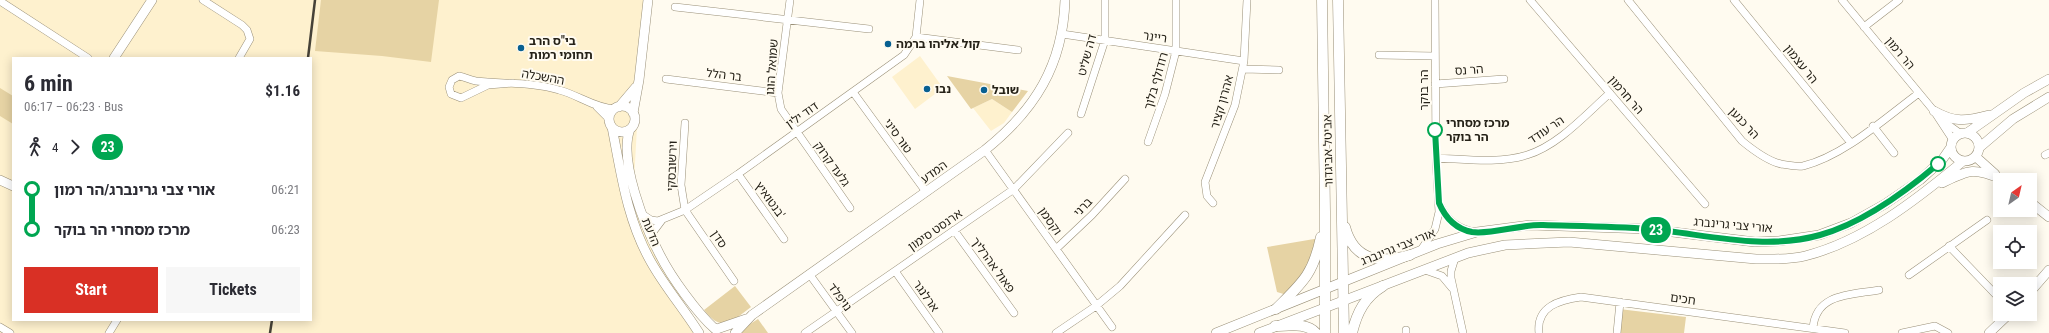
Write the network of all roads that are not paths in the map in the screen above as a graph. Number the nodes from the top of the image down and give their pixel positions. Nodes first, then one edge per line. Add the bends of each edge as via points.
1 (152, 0) edge
2 (203, 0) edge
3 (648, 0) edge
4 (790, 0) edge
5 (920, 0) edge
6 (1065, 0) edge
7 (1105, 0) edge
8 (1176, 0) edge
9 (1247, 0) edge
10 (1322, 0) edge
11 (1338, 0) edge
12 (1435, 0) edge
13 (1530, 0) edge
14 (1628, 0) edge
15 (1734, 0) edge
16 (1842, 0) edge
17 (1899, 0) edge
18 (0, 1) edge
19 (675, 7) dead end
20 (787, 19) junction
21 (1864, 27) junction
22 (869, 29) dead end
23 (1062, 34) junction
24 (916, 37) junction
25 (1105, 40) junction
26 (1018, 50) dead end
27 (1176, 51) junction
28 (1379, 54) dead end
29 (1435, 56) junction
30 (86, 57) edge
31 (115, 57) edge
32 (240, 57) edge
33 (1244, 61) junction
34 (1243, 69) junction
35 (1279, 70) dead end
36 (666, 79) dead end
37 (1504, 79) dead end
38 (2049, 79) edge
39 (639, 80) junction
40 (513, 84) junction
41 (1435, 84) junction
42 (853, 92) junction
43 (778, 93) junction
44 (1610, 93) junction
45 (1919, 93) junction
46 (2049, 97) edge
47 (592, 103) junction
48 (617, 108) junction
49 (1934, 111) junction
50 (633, 113) junction
51 (1081, 114) dead end
52 (1994, 114) junction
53 (1942, 120) junction
54 (611, 123) junction
55 (685, 123) dead end
56 (1873, 126) junction
57 (630, 129) junction
58 (796, 132) junction
59 (1068, 133) dead end
60 (1964, 133) junction
61 (1148, 142) dead end
62 (1851, 143) junction
63 (1952, 144) junction
64 (1980, 147) junction
65 (985, 150) junction
66 (1894, 153) dead end
67 (1976, 157) junction
68 (1436, 158) junction
69 (1962, 162) junction
70 (1993, 173) edge
71 (738, 174) junction
72 (1993, 176) edge
73 (1125, 179) dead end
74 (0, 180) edge
75 (12, 186) edge
76 (1931, 187) junction
77 (1014, 189) junction
78 (926, 192) junction
79 (1439, 203) junction
80 (1213, 204) dead end
81 (1705, 204) dead end
82 (850, 208) dead end
83 (2037, 208) edge
84 (685, 210) junction
85 (1325, 211) junction
86 (642, 214) junction
87 (1342, 214) junction
88 (1185, 215) dead end
89 (2049, 217) edge
90 (662, 220) junction
91 (1987, 220) dead end
92 (954, 230) junction
93 (1477, 232) junction
94 (652, 239) junction
95 (784, 239) dead end
96 (1949, 246) junction
97 (1056, 249) junction
98 (1420, 251) junction
99 (1410, 256) junction
100 (1455, 258) junction
101 (1425, 270) junction
102 (2049, 270) edge
103 (895, 271) junction
104 (810, 275) junction
105 (1909, 275) dead end
106 (734, 282) dead end
107 (1343, 282) junction
108 (2037, 284) edge
109 (1383, 286) junction
110 (1324, 290) junction
111 (1879, 290) dead end
112 (1993, 292) edge
113 (1454, 294) junction
114 (1343, 301) junction
115 (1620, 302) junction
116 (1096, 306) junction
117 (1324, 308) junction
118 (1276, 309) junction
119 (836, 311) junction
120 (1014, 313) dead end
121 (752, 316) junction
122 (117, 321) edge
123 (2002, 321) edge
124 (0, 326) edge
125 (1275, 326) junction
126 (1112, 327) dead end
127 (1812, 328) junction
128 (719, 330) edge
129 (10, 333) edge
130 (109, 333) edge
131 (699, 333) edge
132 (706, 333) edge
133 (735, 333) edge
134 (805, 333) edge
135 (852, 333) edge
136 (940, 333) edge
137 (1056, 333) edge
138 (1216, 333) edge
139 (1259, 333) edge
140 (1316, 333) edge
141 (1325, 333) edge
142 (1344, 333) edge
143 (1352, 333) edge
144 (1463, 333) edge
145 (1539, 333) edge
146 (1617, 333) edge
147 (1845, 333) edge
148 (1902, 333) edge
149 (1948, 333) edge
150 (1989, 333) edge

1 - 31 main road
2 - 32 street via 247,30 250,39
3 - 39 main road
4 - 20 street, שמואל הוגו
5 - 24 street, דוד ילין
6 - 23 main road, המדע
7 - 25 street, דה שליט
8 - 27 street, רודולף בלוך
9 - 33 street, אהרון קציר
10 - 85 main road, אביטל אביגדור
11 - 87 main road, אביטל אביגדור
12 - 29 street, הר בוקר
13 - 44 street, הר חרמון
14 - 62 street, הר כנען via 1742,141 1760,154 1780,164 1801,166 1825,159
15 - 62 street, הר עצמון
16 - 21 street, הר רמון
17 - 21 street
18 - 30 street
19 - 20 street
20 - 22 street
20 - 43 street, שמואל הוגו
21 - 45 street, הר רמון
23 - 25 street, ריינר
23 - 65 main road, המדע via 1052,68 1039,93 1016,121
24 - 26 street
24 - 42 street, דוד ילין via 904,55
25 - 27 street, ריינר
25 - 51 street, דה שליט
27 - 33 street, ריינר
27 - 61 street, רודולף בלוך via 1165,94
28 - 29 street
29 - 41 street, הר בוקר
33 - 34 street, אהרון קציר
34 - 35 street
34 - 80 street, אהרון קציר via 1235,105 1205,182 1207,196
36 - 43 street, בר הלל
37 - 41 street, הר נס
38 - 52 main road
39 - 48 main road via 631,94
39 - 50 main road
40 - 40 street, ההשכלה via 458,76 452,80 449,87 451,94 461,98 488,85
40 - 47 street, ההשכלה via 558,89
41 - 68 street, הר בוקר
42 - 58 street, דוד ילין
42 - 78 street, טור סיני
43 - 58 street, שמואל הוגו via 781,109
44 - 68 street, הר עודד via 1561,136 1527,155 1494,160
44 - 81 street, הר חרמון
45 - 49 street, הר רמון
45 - 56 street, הר כנען
46 - 64 main road via 2013,119
47 - 48 street, ההשכלה via 606,108
47 - 54 street, ההשכלה
48 - 50 main road via 627,108
48 - 54 main road
49 - 52 main road via 1955,120
49 - 53 street, הר רמון
50 - 57 main road via 634,124
52 - 60 main road
53 - 60 street, הר רמון
53 - 63 street, הר רמון
54 - 57 main road via 618,131
54 - 131 main road, הדעת via 623,189 642,245
55 - 84 street, וירשובסקי via 681,185
56 - 62 street, הר כנען
56 - 66 street
57 - 86 main road, הדעת via 626,143 628,160
58 - 71 street, דוד ילין
58 - 82 street, גלעד קרוק
59 - 77 street, ארנסט סימון
60 - 63 main road
60 - 64 main road via 1975,136
63 - 69 main road via 1954,156
63 - 93 main road, אורי צבי גרינברג via 1942,160 1920,180 1851,224 1819,236 1755,242 1648,229 1530,224
64 - 67 main road
65 - 77 street, וקסמן
65 - 78 main road, המדע
67 - 69 main road
67 - 70 main road
68 - 79 street, הר בוקר
69 - 76 main road
71 - 84 street, דוד ילין
71 - 95 street, בנטואיץ'
72 - 76 main road via 1982,171 1972,171
73 - 97 street, ברני
74 - 75 main road
76 - 100 main road via 1848,241 1805,256 1756,259 1569,242 1505,245
77 - 92 street, ארנסט סימון
77 - 97 street, וקסמן
78 - 104 main road, המדע
79 - 93 street, הר בוקר via 1453,223
79 - 98 street, הר בוקר via 1438,222
83 - 89 main road
84 - 90 street, דוד ילין
84 - 106 street, סדן
85 - 110 main road, אביטל אביגדור
85 - 118 main road via 1314,264 1299,287
86 - 90 street via 651,220
86 - 94 main road, הדעת
87 - 99 main road via 1348,238 1355,248 1368,257 1390,260
87 - 107 main road, אביטל אביגדור
88 - 116 street via 1120,286
90 - 94 street via 653,232
91 - 96 street
92 - 103 street, ארנסט סימון
92 - 120 street, פאול אהרליך
93 - 98 main road, אורי צבי גרינברג
94 - 128 main road, הדעת via 660,256 681,286 707,321
96 - 105 street
96 - 112 street
97 - 116 street, וקסמן
98 - 99 main road, אורי צבי גרינברג
99 - 107 main road, אורי צבי גרינברג
100 - 101 main road
100 - 113 street via 1451,271
101 - 109 main road
101 - 113 street via 1442,276
102 - 108 main road
103 - 119 street, ארנסט סימון
103 - 136 street, ארלנגר
104 - 119 street, נויפלד
104 - 121 main road, המדע
107 - 110 main road, אורי צבי גרינברג
107 - 114 main road, אביטל אביגדור
109 - 114 main road
109 - 143 main road via 1366,300 1358,313
110 - 117 main road, אביטל אביגדור
110 - 118 main road, אורי צבי גרינברג
111 - 127 street via 1837,297 1825,303 1818,309
113 - 144 street
114 - 117 main road
114 - 142 main road, אביטל אביגדור
115 - 127 street, חכים
115 - 145 street, חכים via 1581,297 1560,300 1545,310 1540,318
115 - 146 street
116 - 126 street, וקסמן
116 - 137 street
117 - 125 main road
117 - 141 main road, אביטל אביגדור
118 - 138 main road, אורי צבי גרינברג
119 - 134 street, ארנסט סימון
119 - 135 street, נויפלד
121 - 128 main road, המדע
121 - 133 main road, המדע
122 - 130 street
123 - 150 main road
124 - 129 street
125 - 139 main road
125 - 140 main road via 1298,325
127 - 147 street, חכים
128 - 132 main road, המדע
148 - 149 street via 1935,326

